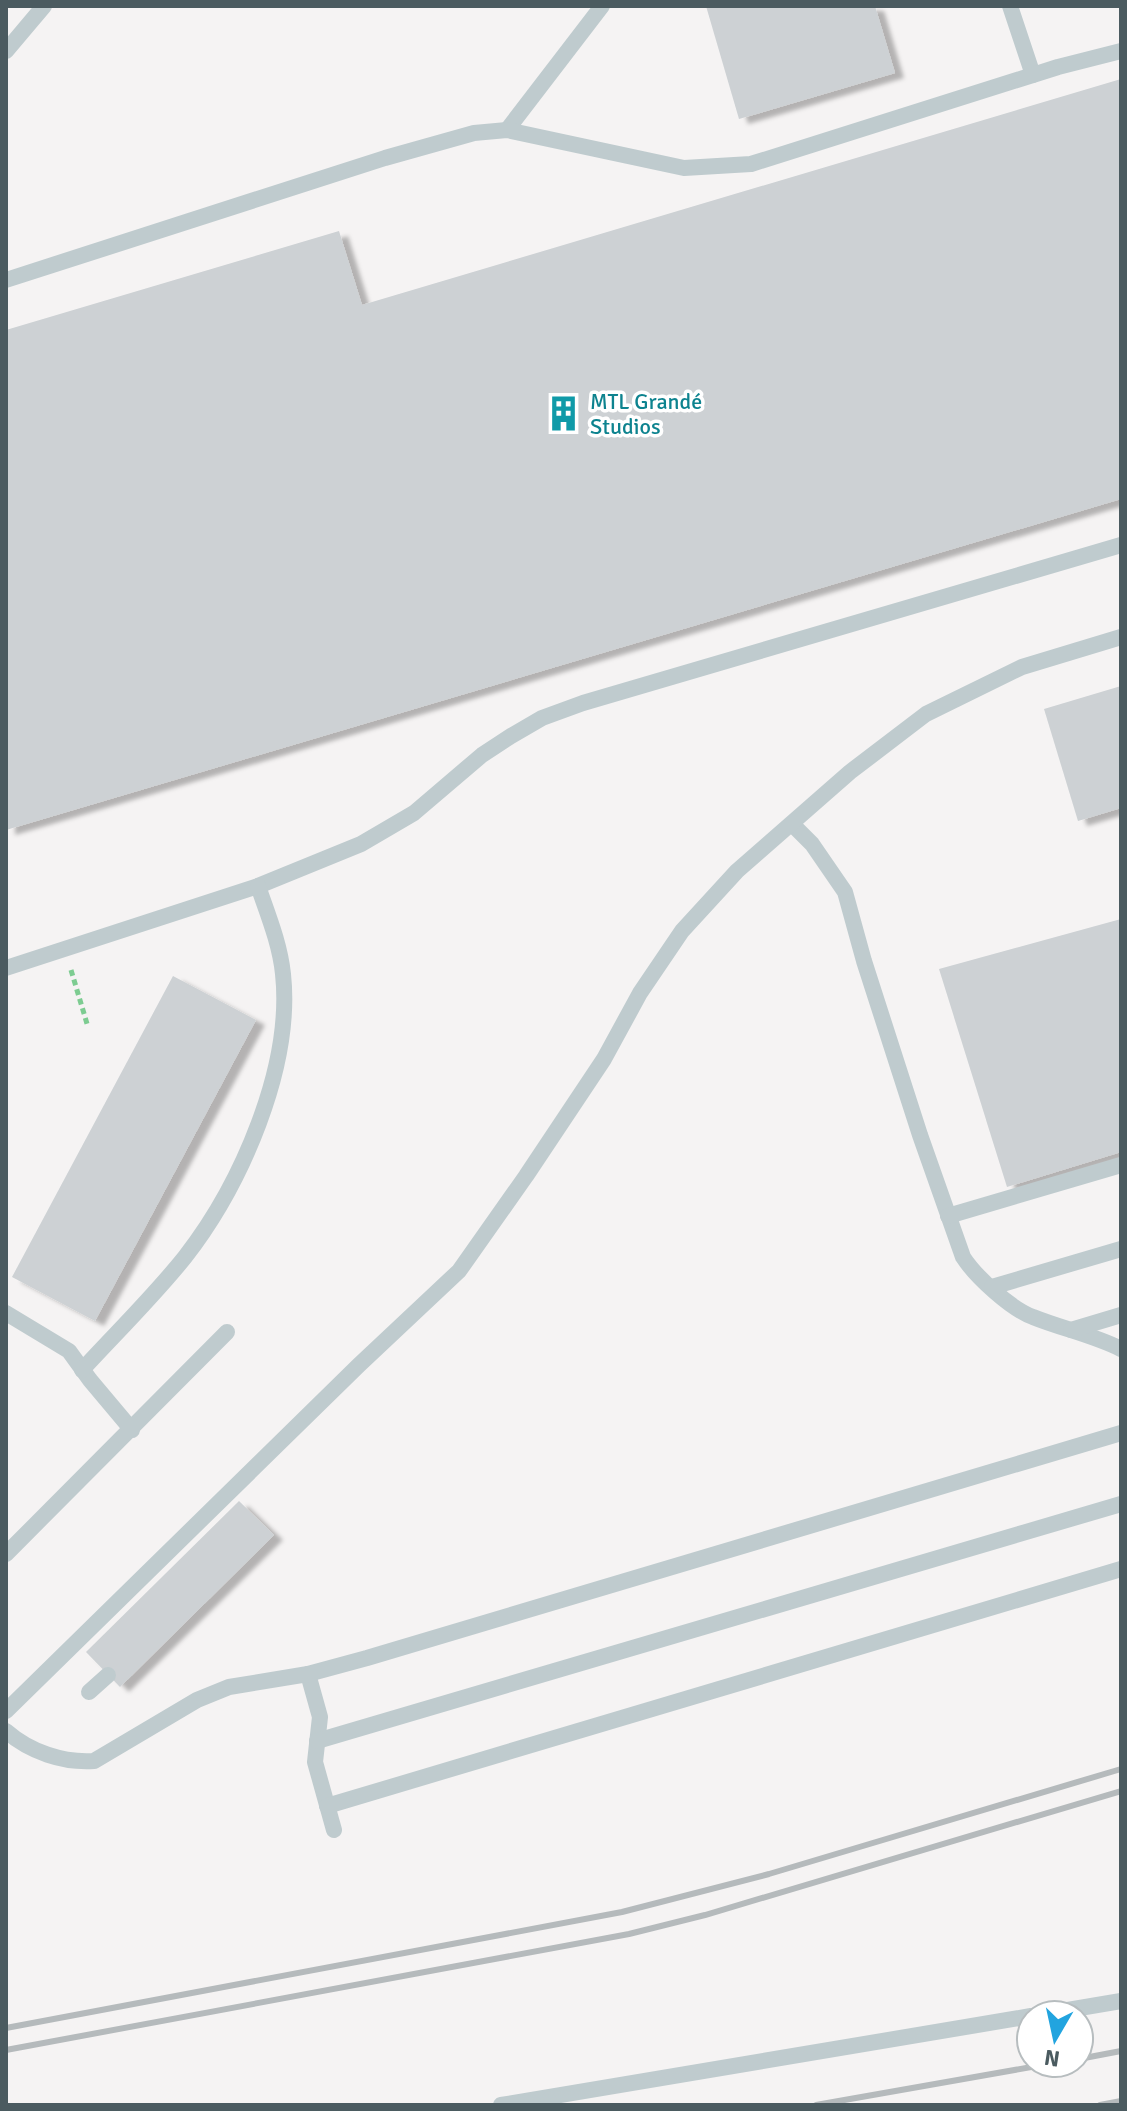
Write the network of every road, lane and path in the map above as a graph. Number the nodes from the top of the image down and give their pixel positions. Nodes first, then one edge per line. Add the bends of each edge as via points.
1 (44, 6) edge
2 (602, 6) edge
3 (1010, 6) edge
4 (6, 51) edge
5 (1121, 51) edge
6 (1033, 75) junction
7 (507, 130) junction
8 (6, 280) edge
9 (1121, 545) edge
10 (1121, 637) edge
11 (792, 824) junction
12 (258, 886) junction
13 (65, 949) junction
14 (6, 968) edge
15 (88, 1027) dead end
16 (1121, 1165) edge
17 (948, 1216) junction
18 (1121, 1249) edge
19 (992, 1287) junction
20 (6, 1313) edge
21 (1121, 1315) edge
22 (1071, 1330) junction
23 (227, 1332) dead end
24 (1121, 1349) edge
25 (82, 1370) junction
26 (132, 1430) junction
27 (1121, 1433) edge
28 (1121, 1504) edge
29 (6, 1554) edge
30 (1121, 1569) edge
31 (308, 1674) junction
32 (108, 1675) dead end
33 (89, 1692) dead end
34 (6, 1711) edge
35 (6, 1731) edge
36 (317, 1741) junction
37 (327, 1806) junction
38 (334, 1830) dead end
39 (1121, 2001) edge
40 (1095, 2005) edge
41 (1015, 2019) edge
42 (501, 2105) edge

1 - 4 lane
2 - 7 lane
3 - 6 lane
5 - 6 lane
6 - 7 lane via 751,164 684,168
7 - 8 lane via 474,133 385,158
9 - 12 lane via 542,718 482,755 414,813 361,844
10 - 11 lane via 1022,667 926,714
11 - 17 lane via 845,892
11 - 34 lane via 737,871 682,931 604,1059 459,1271
12 - 13 lane
12 - 25 lane via 277,944 285,1004 270,1085 253,1134 232,1182 185,1257
13 - 14 lane
13 - 15 path
16 - 17 lane
17 - 19 lane via 963,1257
18 - 19 lane
19 - 22 lane via 1030,1317
20 - 25 lane via 60,1343
21 - 22 lane
22 - 24 lane
23 - 26 lane
25 - 26 lane
26 - 29 lane
27 - 31 lane
28 - 36 lane
30 - 37 lane
31 - 35 lane via 213,1693 94,1761 37,1751
31 - 36 lane via 320,1717
32 - 33 lane
36 - 37 lane via 315,1762
37 - 38 lane
39 - 40 lane
41 - 42 lane

